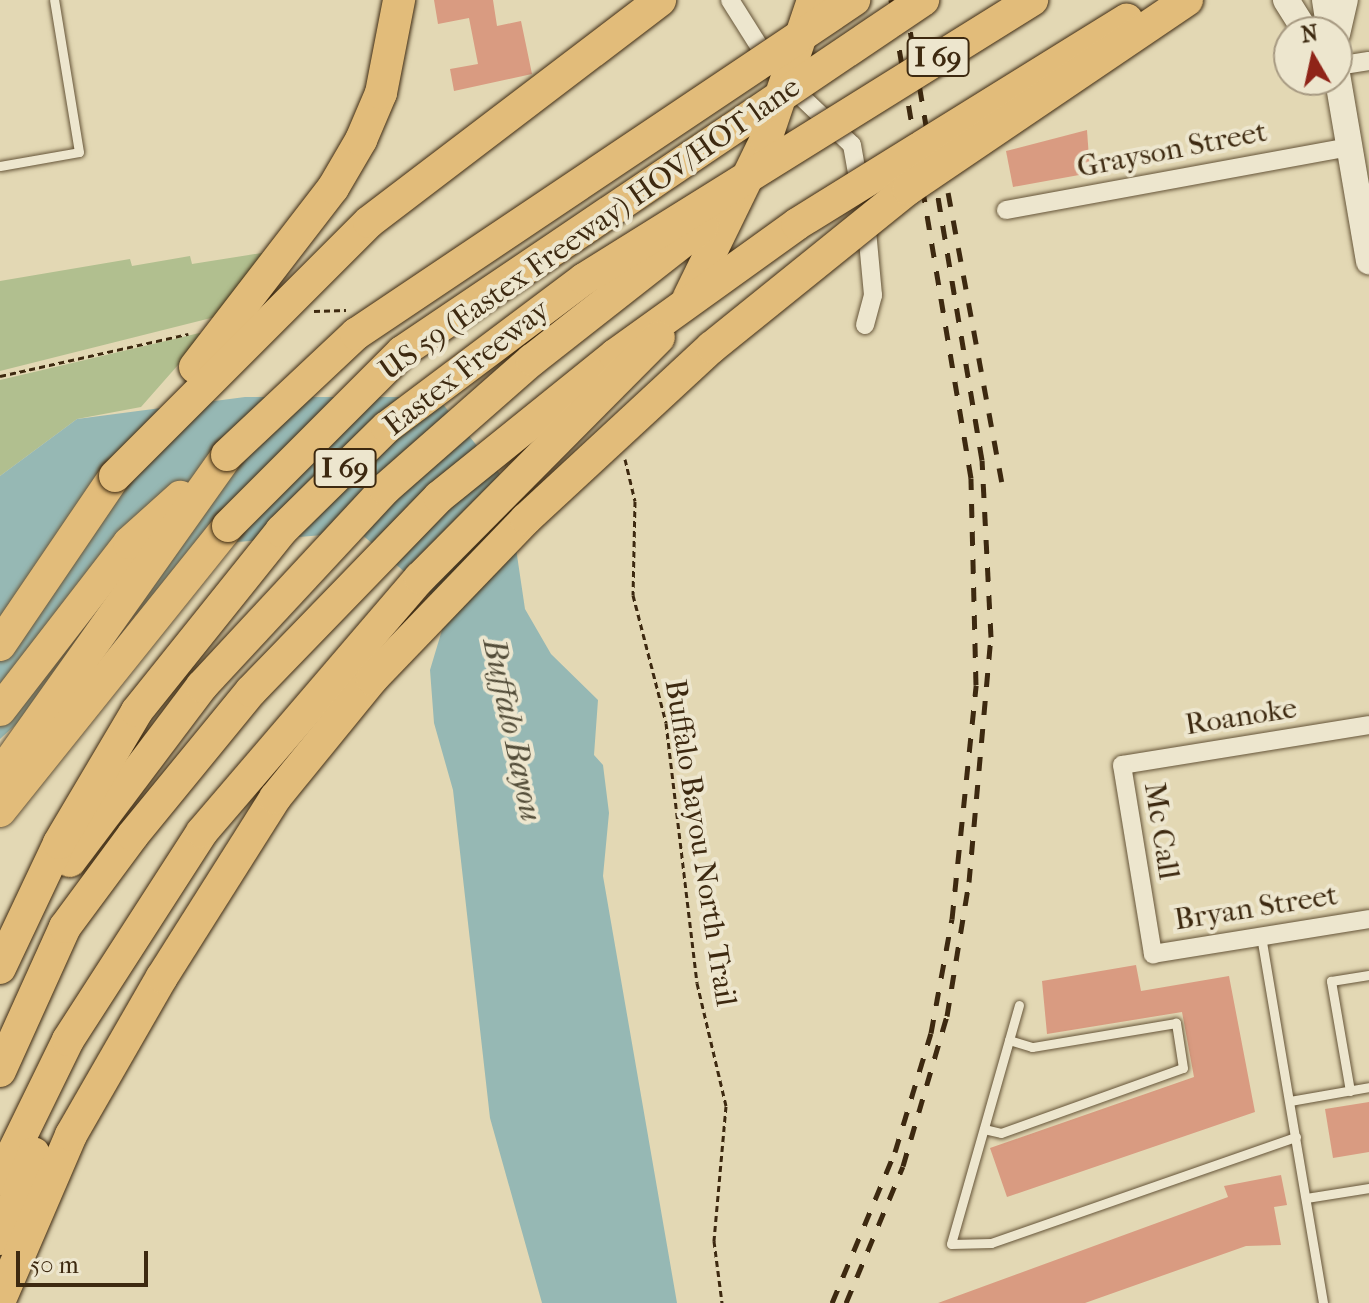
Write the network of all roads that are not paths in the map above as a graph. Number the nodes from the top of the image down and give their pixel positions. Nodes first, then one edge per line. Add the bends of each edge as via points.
1 (54, 0) edge
2 (399, 0) edge
3 (660, 0) edge
4 (730, 0) edge
5 (813, 0) edge
6 (854, 0) edge
7 (923, 0) edge
8 (1032, 0) edge
9 (1162, 0) edge
10 (1187, 0) edge
11 (1341, 96) edge
12 (844, 115) junction
13 (1349, 147) junction
14 (0, 166) edge
15 (1006, 210) dead end
16 (1369, 261) edge
17 (865, 325) dead end
18 (227, 455) junction
19 (115, 476) junction
20 (0, 645) edge
21 (0, 710) edge
22 (1369, 725) edge
23 (1122, 765) joint
24 (0, 775) edge
25 (237, 795) junction
26 (0, 811) edge
27 (1369, 919) edge
28 (1261, 936) junction
29 (1153, 954) joint
30 (0, 958) edge
31 (0, 968) edge
32 (1369, 975) edge
33 (1019, 1005) dead end
34 (1009, 1040) junction
35 (0, 1071) edge
36 (1369, 1087) edge
37 (1350, 1091) junction
38 (1290, 1101) junction
39 (984, 1129) junction
40 (1296, 1137) junction
41 (0, 1179) edge
42 (1369, 1188) edge
43 (1306, 1198) junction
44 (0, 1239) edge
45 (0, 1300) edge
46 (1323, 1303) edge

1 - 14 lane via 79,152
2 - 19 highway, bridge via 381,93 340,176
3 - 19 highway, bridge via 369,222
4 - 17 street via 769,63 852,145 871,248
5 - 25 highway, bridge via 766,139 698,285 639,363 420,578
6 - 18 highway, bridge via 356,334
7 - 26 highway, US 59 (Eastex Freeway) HOV/HOT lane / I 69, bridge via 402,352 228,526
8 - 12 highway, Eastex Freeway / I 69, bridge
9 - 35 highway, bridge via 797,224 615,355 439,497 251,691 133,835 65,927
10 - 45 highway, bridge via 908,189 712,347 526,519 365,687 275,798 162,977 71,1135
11 - 13 main road
12 - 30 highway, bridge via 532,360 385,489 202,686
12 - 31 highway, Eastex Freeway / I 69, bridge via 499,339 387,427 281,531 137,711 59,843
13 - 15 street, Grayson Street
13 - 16 main road
18 - 21 highway via 129,543
18 - 24 highway
19 - 20 highway
22 - 23 street, Roanoke
23 - 29 street, Mc Call
25 - 41 highway, bridge via 202,832 68,1040
25 - 44 highway, bridge via 102,1022 34,1151
27 - 28 street, Bryan Street
28 - 29 street, Bryan Street
28 - 38 lane
32 - 37 lane via 1331,981
33 - 34 lane
34 - 39 lane
34 - 39 lane via 1032,1047 1176,1023 1183,1068 1001,1133
36 - 37 lane
37 - 38 lane
38 - 40 lane
39 - 40 lane via 951,1244 991,1243
40 - 43 lane
42 - 43 lane
43 - 46 lane

